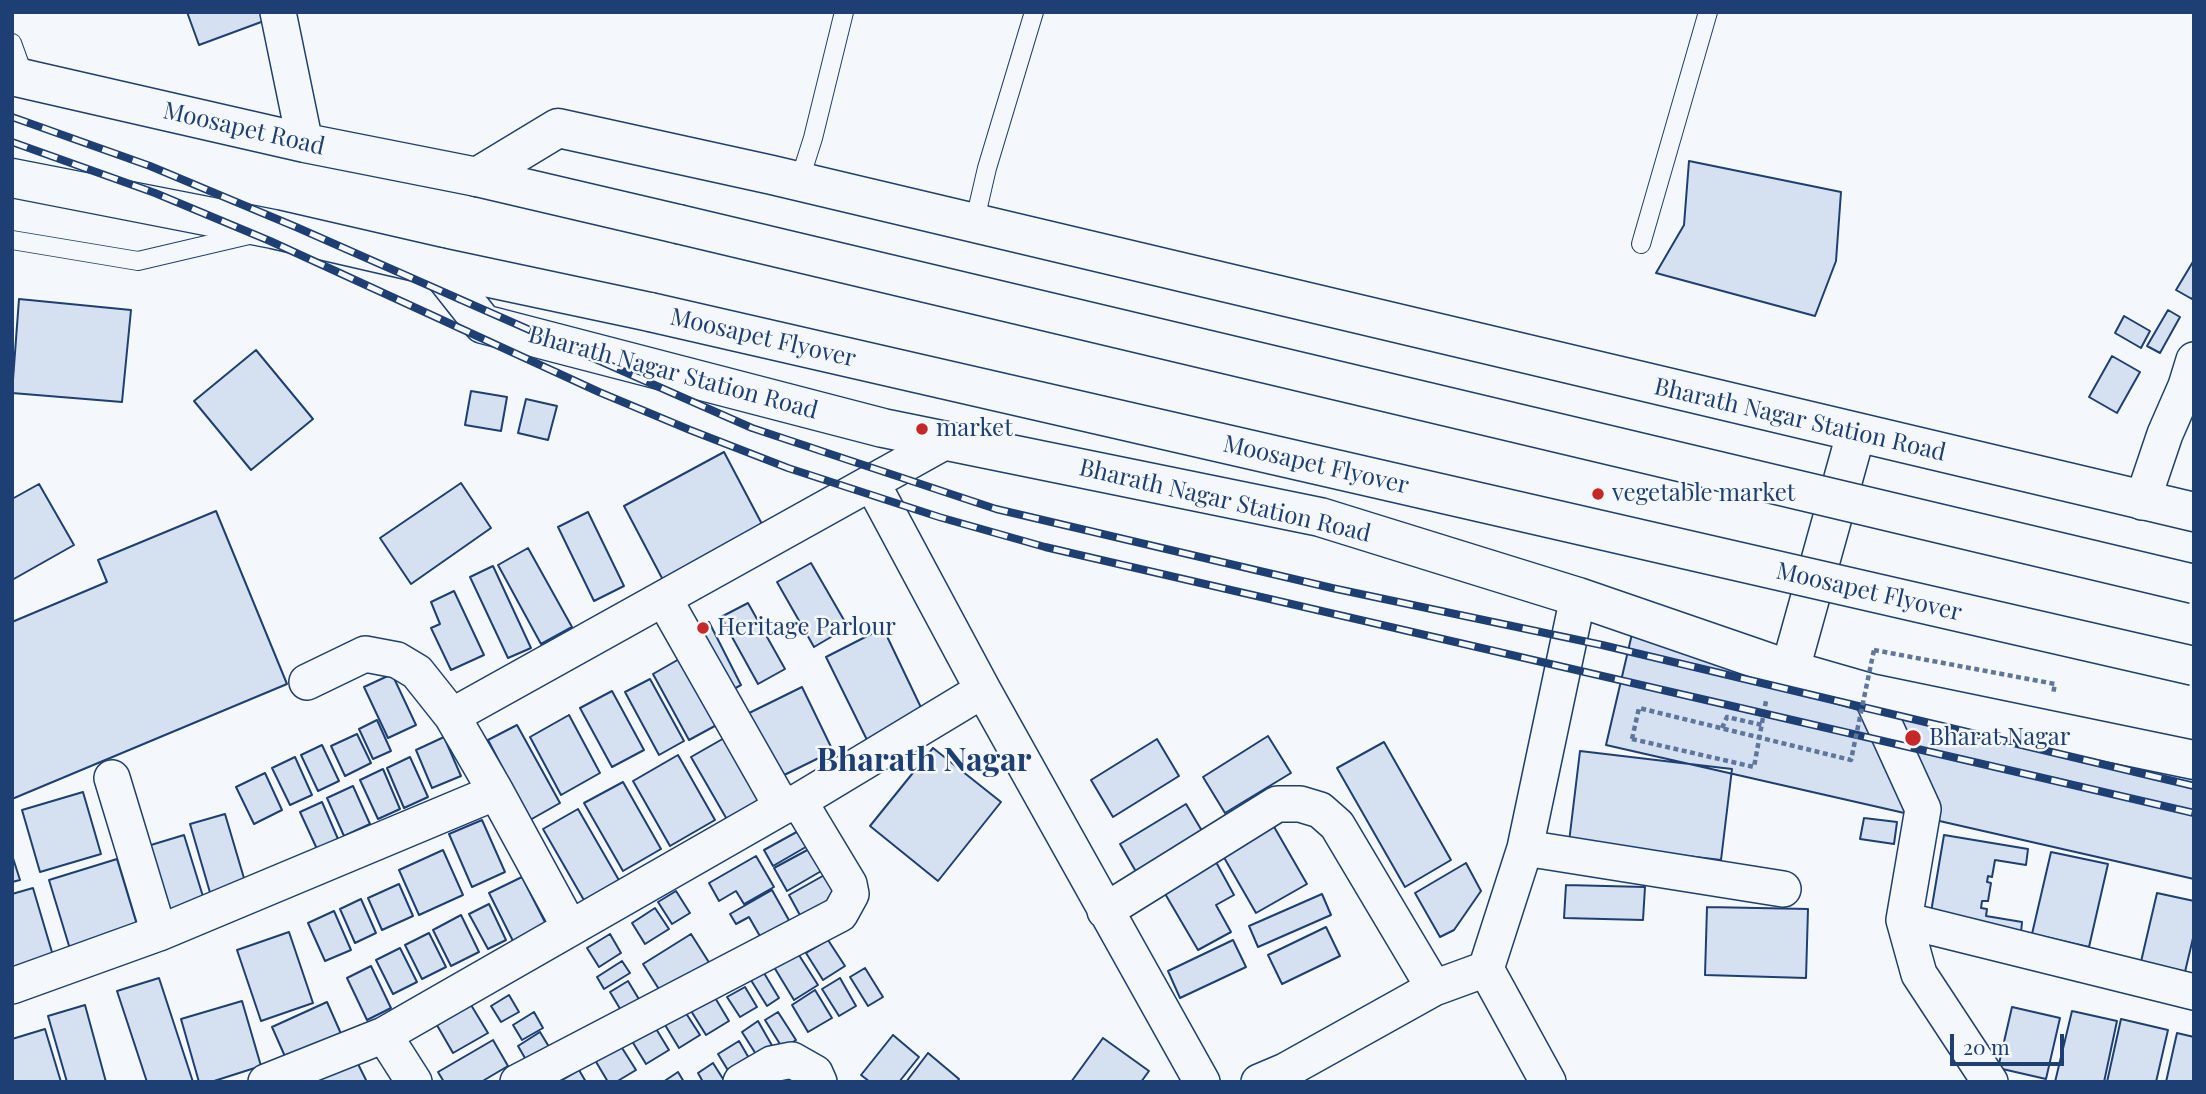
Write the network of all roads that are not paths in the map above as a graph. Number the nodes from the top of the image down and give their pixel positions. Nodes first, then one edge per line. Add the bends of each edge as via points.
1 (278, 12) edge
2 (844, 12) edge
3 (1034, 12) edge
4 (1708, 12) edge
5 (12, 43) edge
6 (18, 77) edge
7 (305, 143) junction
8 (477, 177) junction
9 (12, 178) edge
10 (799, 182) junction
11 (974, 224) junction
12 (273, 229) junction
13 (12, 240) edge
14 (1641, 244) dead end
15 (438, 267) junction
16 (2194, 360) edge
17 (1856, 433) junction
18 (946, 441) junction
19 (872, 483) junction
20 (2142, 502) junction
21 (2194, 512) edge
22 (2194, 584) edge
23 (1578, 597) junction
24 (664, 599) junction
25 (2194, 666) edge
26 (1781, 667) junction
27 (307, 681) dead end
28 (983, 690) junction
29 (1870, 693) junction
30 (452, 716) junction
31 (2194, 760) edge
32 (112, 778) dead end
33 (496, 792) junction
34 (791, 804) junction
35 (1525, 848) junction
36 (1783, 889) dead end
37 (1105, 911) junction
38 (1904, 920) junction
39 (570, 928) junction
40 (159, 933) junction
41 (1486, 969) junction
42 (12, 986) edge
43 (1434, 988) junction
44 (2194, 992) edge
45 (384, 1035) junction
46 (1278, 1078) edge
47 (266, 1082) edge
48 (414, 1082) edge
49 (518, 1082) edge
50 (741, 1082) edge
51 (819, 1082) edge
52 (1202, 1082) edge
53 (1548, 1082) edge
54 (1990, 1082) edge

1 - 7 street
2 - 10 lane
3 - 11 lane
4 - 14 lane
5 - 6 lane
6 - 7 main road, Moosapet Road
7 - 8 main road, Moosapet Road
8 - 10 main road, Bharath Nagar Station Road via 558,128
8 - 22 main road, bridge
9 - 12 main road
10 - 11 main road, Bharath Nagar Station Road
11 - 17 main road, Bharath Nagar Station Road
12 - 13 lane via 138,261
12 - 15 main road
15 - 18 main road, Bharath Nagar Station Road via 483,324
15 - 25 main road, Moosapet Flyover, bridge
16 - 20 street
17 - 20 main road, Bharath Nagar Station Road
17 - 26 main road
18 - 19 street
18 - 23 main road, Bharath Nagar Station Road via 1320,517
19 - 24 street
19 - 28 street
20 - 21 main road, Bharath Nagar Station Road
23 - 26 main road, Bharath Nagar Station Road
23 - 35 street
24 - 30 street
24 - 34 street
26 - 29 main road, Bharath Nagar Station Road
27 - 30 street via 365,654 397,660 417,672
28 - 34 street
28 - 37 street
29 - 31 main road, Bharath Nagar Station Road
29 - 38 street via 1923,809
30 - 33 street
32 - 40 street
33 - 39 street
33 - 40 street
34 - 39 street
34 - 49 street via 849,884 851,894 840,915
35 - 36 street
35 - 41 street
37 - 43 street via 1277,804 1300,804 1320,810 1338,825
37 - 52 street
38 - 44 street
38 - 54 street via 1919,974
39 - 45 street
40 - 42 street
41 - 43 street
41 - 53 street
43 - 46 street
45 - 47 street
45 - 48 street
50 - 51 street via 772,1064 792,1060 815,1073

